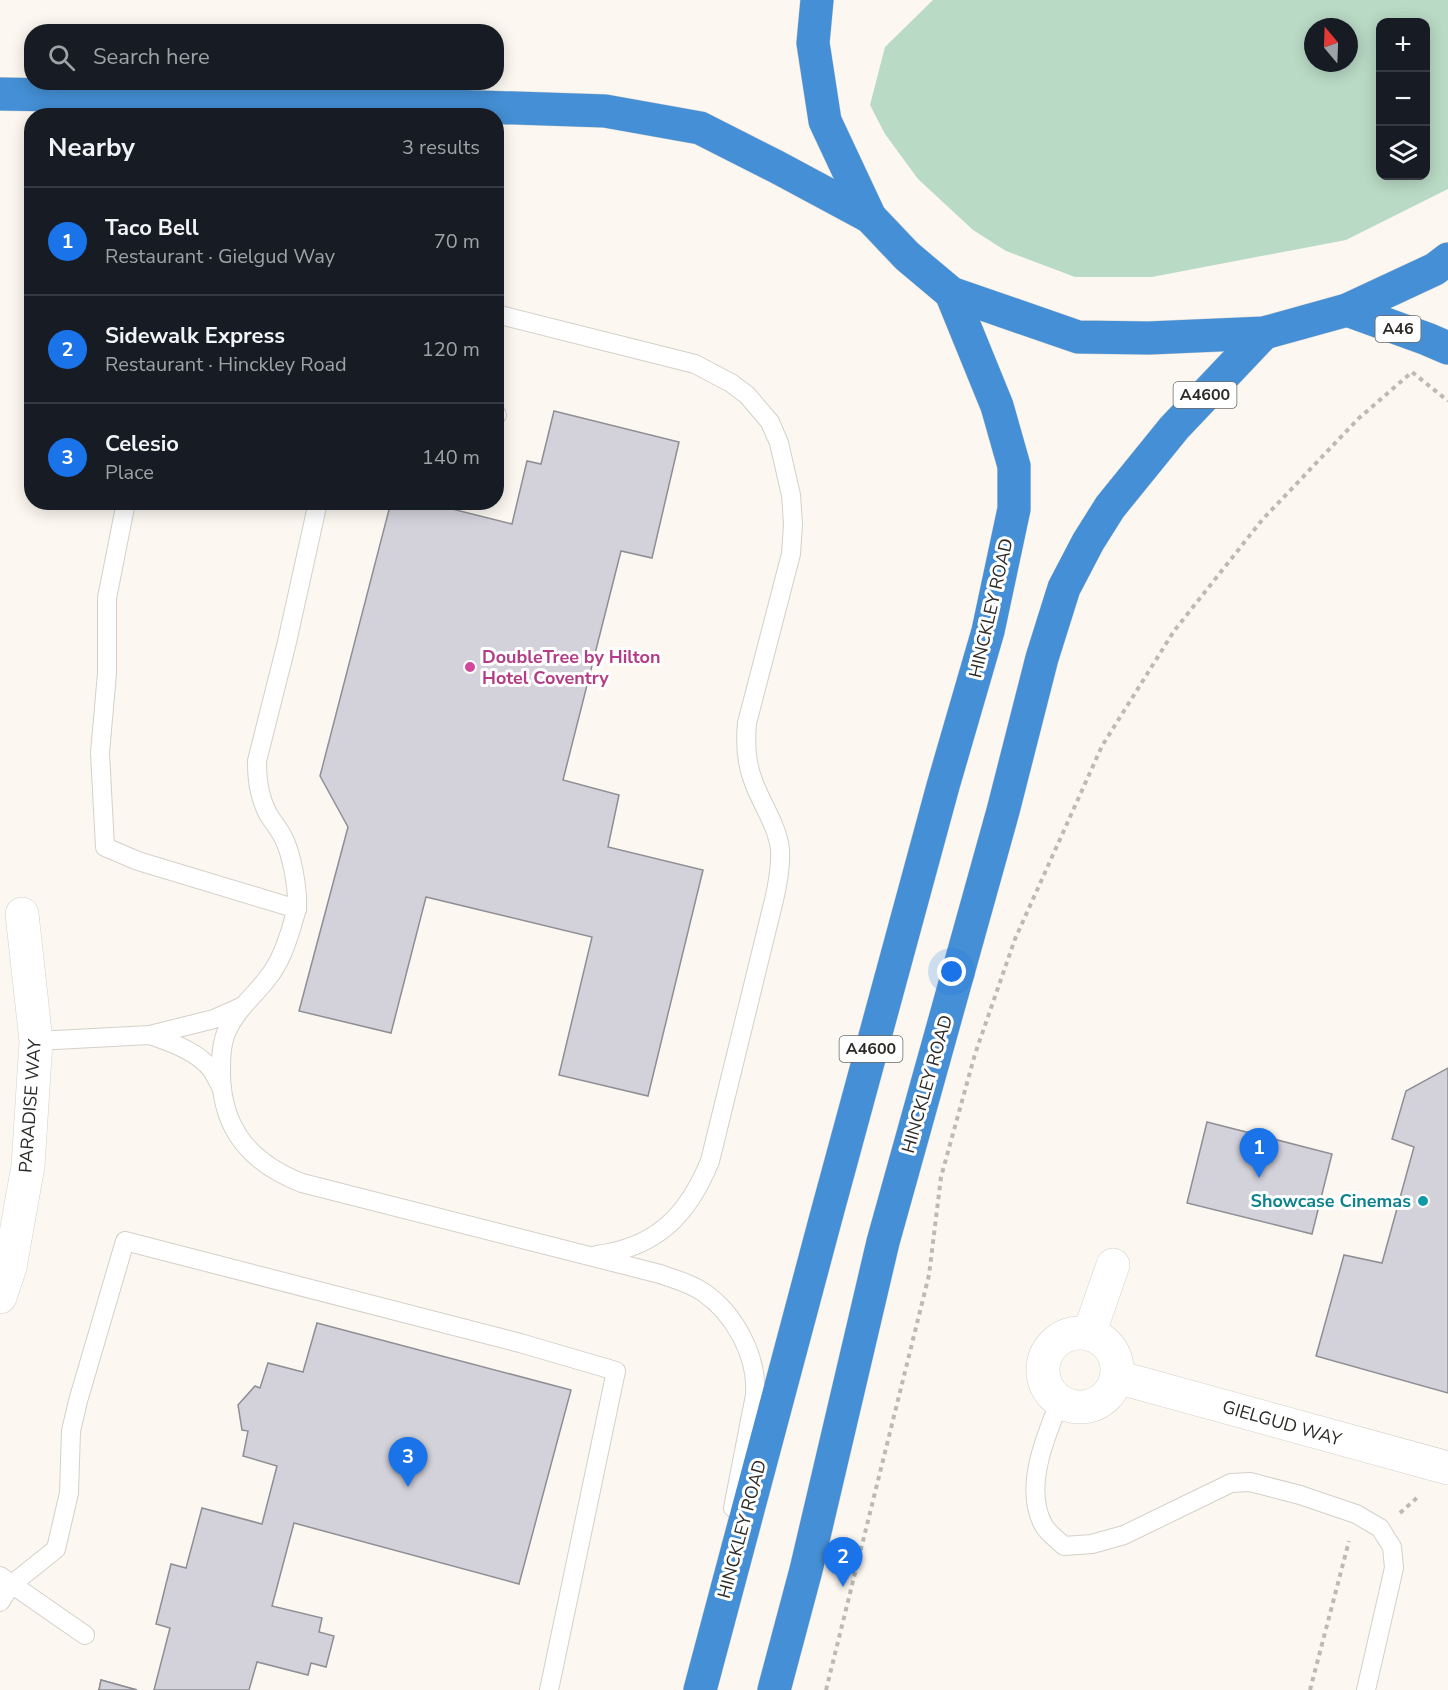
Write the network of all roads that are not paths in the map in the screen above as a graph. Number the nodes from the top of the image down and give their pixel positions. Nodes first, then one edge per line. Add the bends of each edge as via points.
1 (817, 0) edge
2 (0, 94) edge
3 (870, 217) junction
4 (1448, 259) edge
5 (951, 293) junction
6 (1347, 310) junction
7 (504, 316) edge
8 (1264, 333) junction
9 (1448, 348) edge
10 (124, 510) edge
11 (316, 510) edge
12 (297, 909) junction
13 (11, 913) edge
14 (241, 1007) junction
15 (150, 1035) junction
16 (36, 1041) junction
17 (221, 1088) junction
18 (590, 1256) junction
19 (1113, 1265) dead end
20 (0, 1296) edge
21 (1089, 1334) junction
22 (1117, 1377) junction
23 (1060, 1401) junction
24 (1448, 1468) edge
25 (6, 1580) edge
26 (0, 1602) edge
27 (85, 1635) dead end
28 (549, 1690) edge
29 (699, 1690) edge
30 (774, 1690) edge
31 (1366, 1690) edge

1 - 3 highway via 813,43 825,121
2 - 3 highway via 605,111 700,128
3 - 5 highway via 907,256
4 - 6 highway via 1435,269
5 - 8 highway via 1078,338
5 - 29 highway, HINCKLEY ROAD / A4600 via 997,406 1014,466 1014,509 988,631
6 - 8 highway
6 - 9 highway, A46
7 - 18 lane via 695,364 731,383 770,422 779,443 793,524 791,554 747,723 746,741 754,784 780,848 779,873 710,1161 701,1183 677,1219 634,1246
8 - 30 highway, HINCKLEY ROAD / A4600 via 1174,428 1110,507 1064,588 883,1242
10 - 12 lane via 107,598 107,673 100,753 105,847 138,861
11 - 12 lane via 257,761 261,798 283,838 294,870
12 - 14 lane via 285,951 267,979
13 - 16 street, PARADISE WAY
14 - 15 lane via 213,1019
14 - 17 lane via 226,1033
15 - 16 lane
15 - 17 lane via 195,1056 212,1070
16 - 20 street, PARADISE WAY via 28,1166 10,1267
17 - 18 lane via 229,1118 242,1142 281,1175
18 - 29 lane via 660,1274 701,1291 734,1324 753,1370 755,1394
19 - 21 street
21 - 22 street via 1109,1347 1116,1361
21 - 23 street via 1064,1336 1047,1352 1042,1375 1046,1387
22 - 23 street via 1109,1393 1092,1406 1078,1408
22 - 24 street, GIELGUD WAY
23 - 31 lane via 1048,1429 1034,1484 1037,1509 1045,1528 1064,1545 1092,1544 1124,1534 1231,1483 1250,1482 1300,1495 1356,1514 1380,1528 1392,1547 1394,1568
25 - 26 lane
25 - 27 lane
25 - 28 lane via 56,1549 69,1493 72,1431 78,1401 125,1241 520,1342 616,1371

